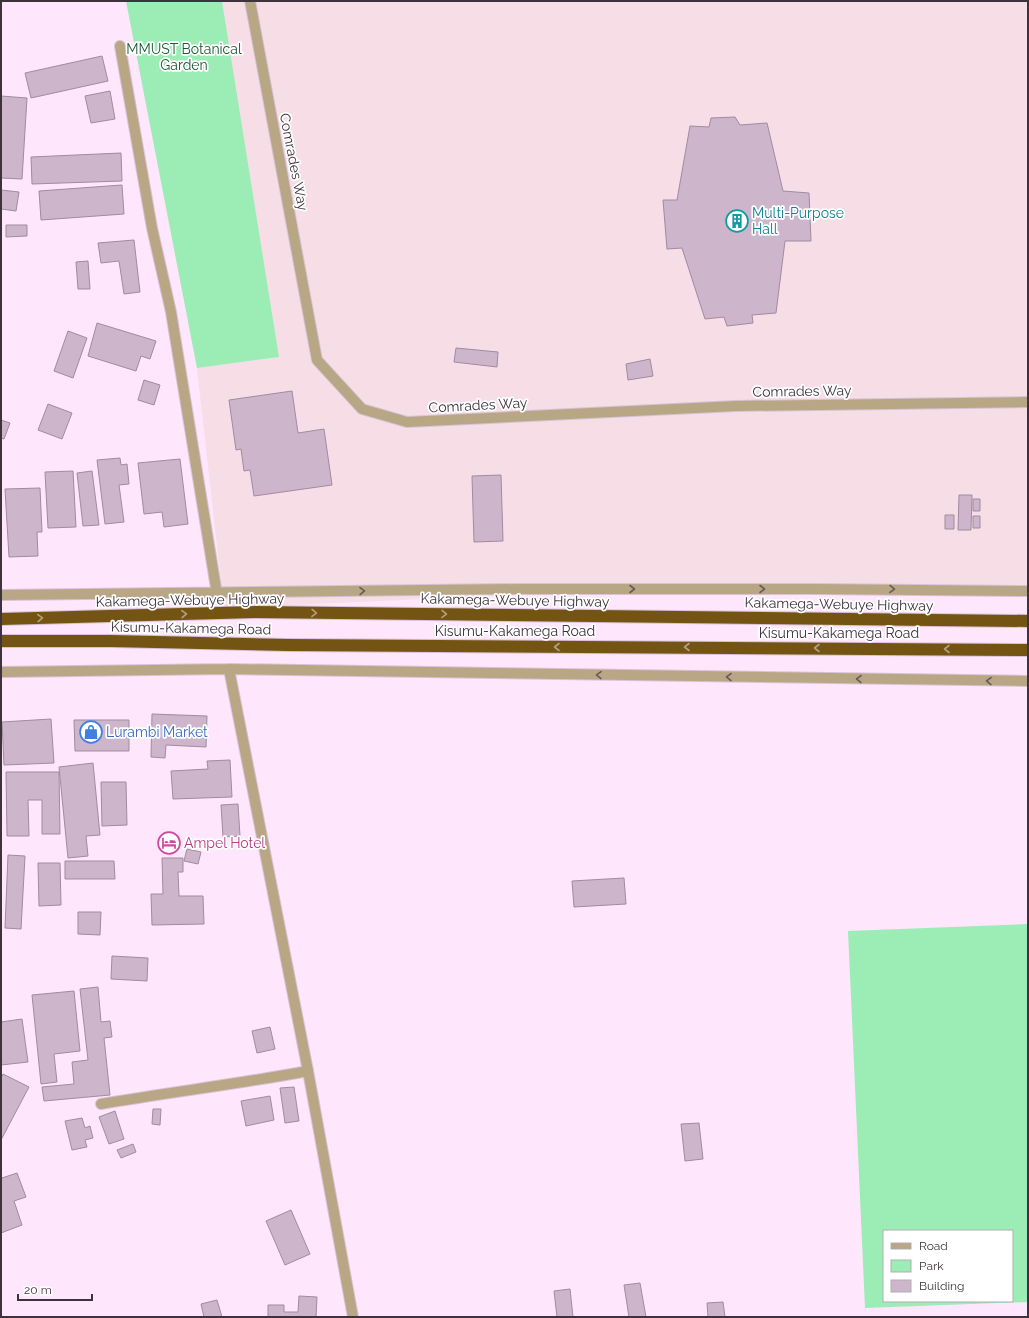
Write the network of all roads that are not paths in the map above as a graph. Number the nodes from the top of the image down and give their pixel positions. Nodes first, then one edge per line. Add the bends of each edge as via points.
1 (250, 1) edge
2 (120, 46) dead end
3 (1028, 402) edge
4 (1028, 591) edge
5 (217, 594) junction
6 (1, 595) edge
7 (1, 619) edge
8 (1028, 621) edge
9 (1, 641) edge
10 (1028, 650) edge
11 (229, 669) junction
12 (1, 672) edge
13 (1028, 682) edge
14 (308, 1072) junction
15 (101, 1104) dead end
16 (353, 1317) edge

1 - 3 street, Comrades Way via 317,360 362,410 406,422 736,406
2 - 5 street via 152,228 171,312
5 -> 4 street via 520,589
5 - 6 street
7 -> 8 highway, Kakamega-Webuye Highway via 255,612
10 -> 9 highway, Kisumu-Kakamega Road
11 - 12 street
13 -> 11 street
11 - 14 street
14 - 15 street
14 - 16 street

